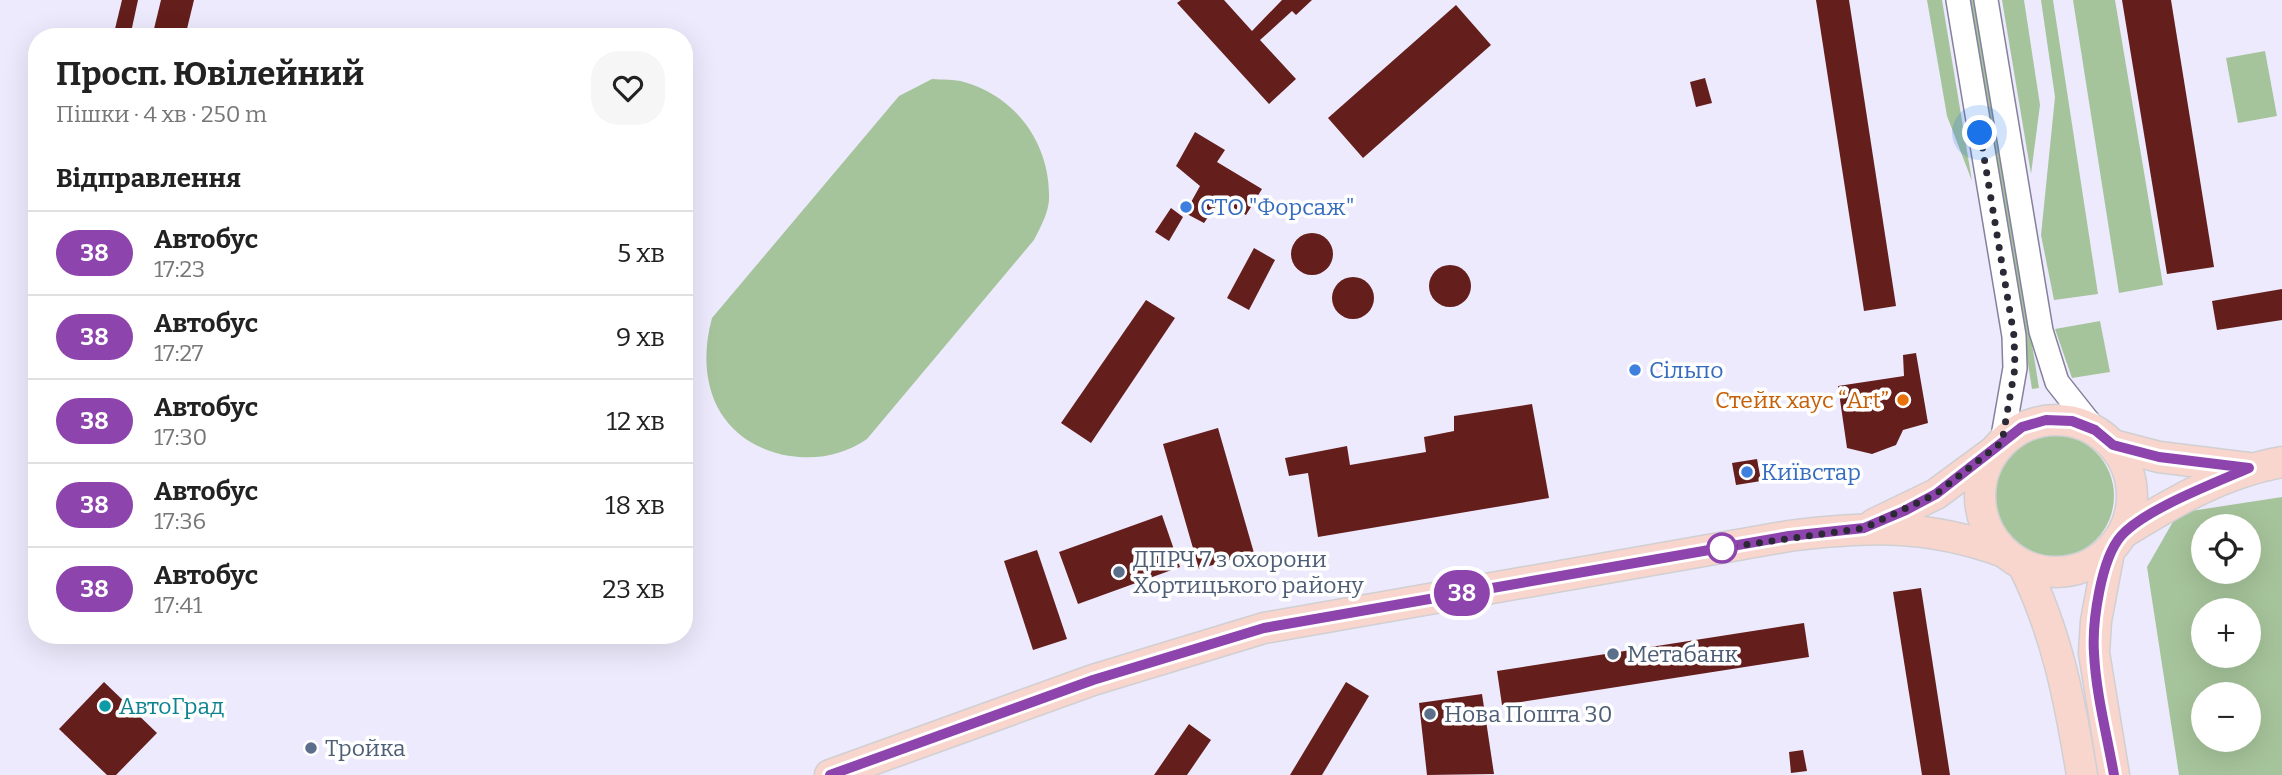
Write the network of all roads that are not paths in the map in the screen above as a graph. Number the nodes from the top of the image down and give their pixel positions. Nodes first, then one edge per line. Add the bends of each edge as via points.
1 (1958, 0) edge
2 (1986, 0) edge
3 (2104, 438) junction
4 (1998, 446) junction
5 (2282, 462) edge
6 (2249, 468) junction
7 (1864, 528) junction
8 (2116, 542) junction
9 (2013, 559) junction
10 (830, 775) edge
11 (2082, 775) edge
12 (2114, 775) edge

1 - 4 street via 2014,336 2015,368
2 - 3 street via 2041,331 2057,382
3 - 4 main road via 2072,421 2046,420 2022,427
3 - 6 main road via 2159,457
3 - 8 main road via 2126,465 2132,488 2131,511
4 - 7 main road via 1936,494
4 - 9 main road via 1984,470 1979,492 1990,535
5 - 6 main road
6 - 8 main road via 2189,494
7 - 9 main road via 1942,533
7 - 10 main road via 1789,536 1264,628 1093,680
8 - 9 main road via 2090,565 2068,572 2045,572
8 - 12 main road via 2099,602 2094,653
9 - 11 main road via 2049,622

